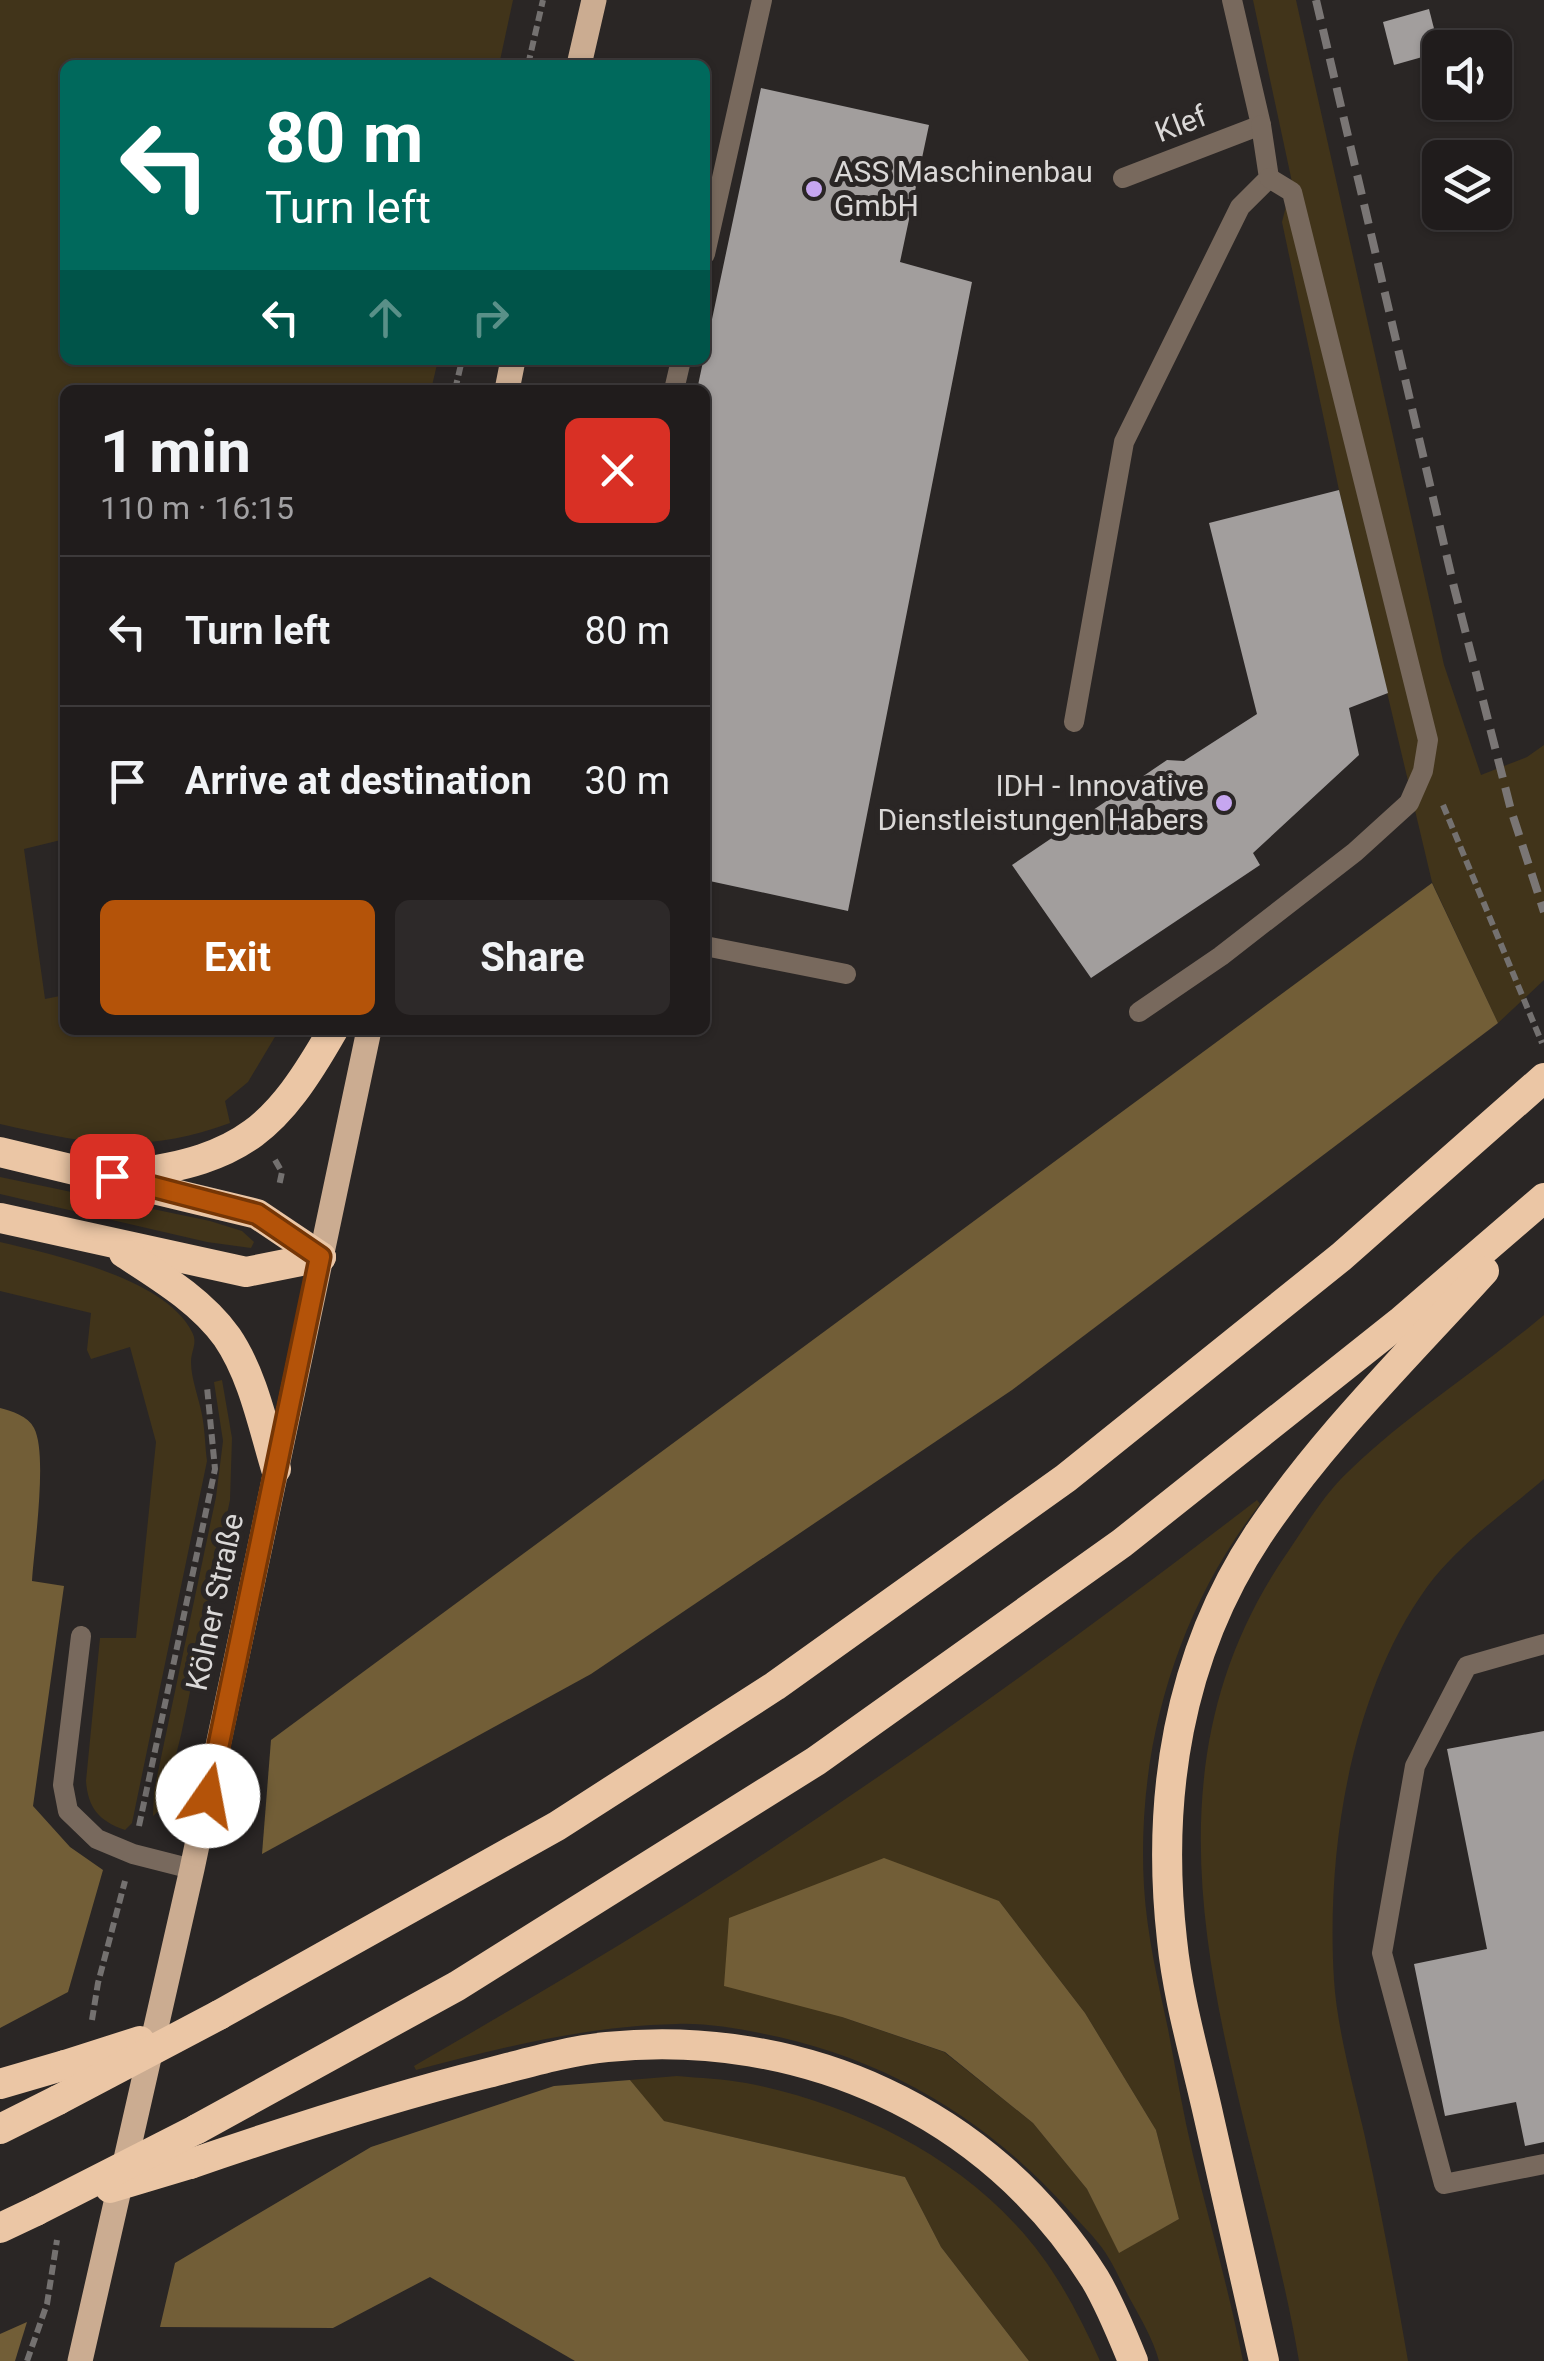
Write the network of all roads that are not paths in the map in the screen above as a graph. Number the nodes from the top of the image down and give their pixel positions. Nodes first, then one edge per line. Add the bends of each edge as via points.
1 (594, 0) edge
2 (762, 0) edge
3 (1232, 0) edge
4 (580, 60) edge
5 (1261, 126) junction
6 (1123, 178) dead end
7 (1268, 178) junction
8 (710, 232) edge
9 (1074, 722) dead end
10 (710, 947) edge
11 (846, 974) dead end
12 (1138, 1012) dead end
13 (330, 1035) edge
14 (368, 1035) edge
15 (1541, 1081) edge
16 (0, 1152) edge
17 (112, 1176) junction
18 (1544, 1201) edge
19 (0, 1218) edge
20 (109, 1243) junction
21 (320, 1257) junction
22 (276, 1470) junction
23 (81, 1636) dead end
24 (1544, 1644) edge
25 (192, 1869) junction
26 (219, 2015) junction
27 (0, 2084) edge
28 (0, 2129) edge
29 (1544, 2164) edge
30 (48, 2220) junction
31 (0, 2228) edge
32 (80, 2361) edge
33 (1133, 2361) edge
34 (1264, 2361) edge

1 - 4 main road
2 - 8 lane
3 - 5 lane
5 - 6 lane, Klef
5 - 7 lane
7 - 9 lane via 1240,207 1124,442
7 - 12 lane via 1292,192 1428,740 1425,762 1408,803 1355,852
10 - 11 lane
13 - 17 highway via 301,1086 257,1130 178,1168
14 - 21 main road, Kölner Straße
15 - 26 highway via 1341,1257 1066,1478 775,1686 557,1826
16 - 17 highway
17 - 21 highway via 257,1214
18 - 30 highway, bridge via 1122,1543 816,1762 458,1986 197,2128
18 - 34 highway via 1286,1495 1230,1583 1184,1698 1168,1819 1172,1943
19 - 20 highway
20 - 21 highway via 246,1272
20 - 22 highway via 197,1304 227,1338 251,1386
21 - 22 main road, Kölner Straße
22 - 25 main road, Kölner Straße
23 - 25 lane via 63,1785 68,1812 97,1840
24 - 29 lane via 1467,1666 1415,1766 1382,1954 1444,2184
25 - 32 main road, Kölner Straße
26 - 27 highway, bridge
26 - 28 highway, bridge
30 - 31 highway
30 - 33 highway, bridge via 340,2113 558,2055 660,2043 756,2050 889,2092 967,2140 1067,2240 1096,2280

